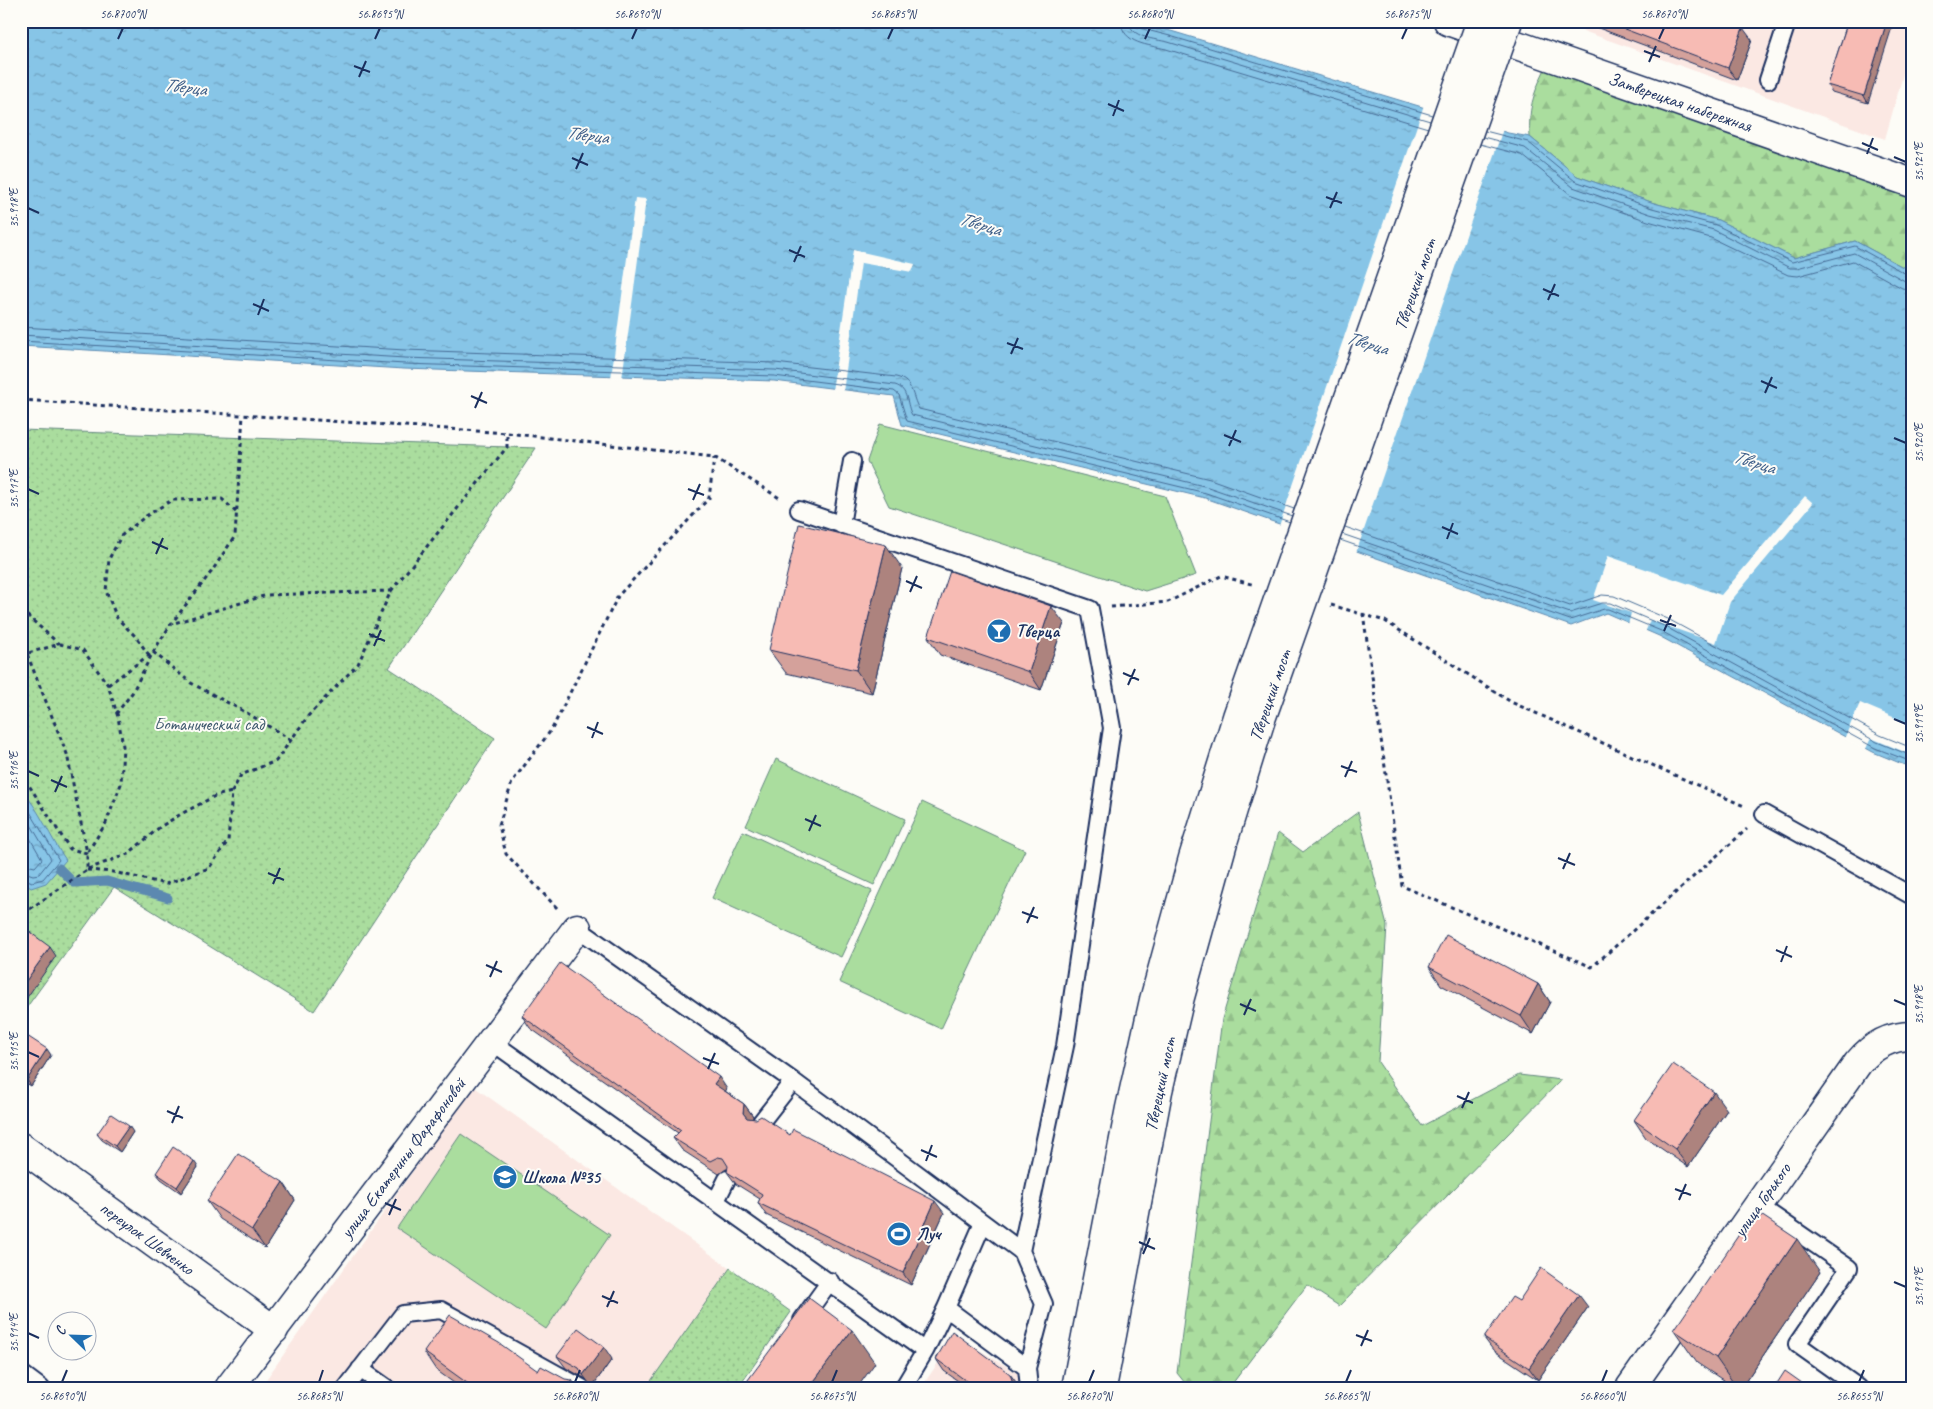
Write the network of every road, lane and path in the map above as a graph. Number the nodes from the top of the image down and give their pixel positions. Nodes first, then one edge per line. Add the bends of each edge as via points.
1 (1448, 21) edge
2 (1481, 21) edge
3 (1508, 21) edge
4 (1784, 21) edge
5 (1768, 80) dead end
6 (1912, 183) edge
7 (21, 400) edge
8 (242, 415) junction
9 (507, 433) junction
10 (714, 457) junction
11 (852, 461) dead end
12 (799, 510) joint
13 (238, 514) junction
14 (842, 525) junction
15 (1259, 586) dead end
16 (390, 591) junction
17 (1325, 604) dead end
18 (1090, 609) junction
19 (21, 610) edge
20 (1363, 613) junction
21 (171, 624) junction
22 (60, 644) junction
23 (153, 652) junction
24 (27, 654) junction
25 (21, 655) edge
26 (149, 655) junction
27 (108, 684) junction
28 (116, 712) junction
29 (291, 740) junction
30 (21, 773) edge
31 (232, 792) junction
32 (1764, 814) junction
33 (87, 853) junction
34 (87, 870) junction
35 (1912, 896) edge
36 (21, 915) edge
37 (577, 928) junction
38 (1912, 1036) edge
39 (491, 1041) junction
40 (793, 1081) junction
41 (761, 1122) edge
42 (21, 1147) edge
43 (727, 1179) edge
44 (716, 1201) junction
45 (1758, 1205) junction
46 (983, 1223) junction
47 (1021, 1251) junction
48 (830, 1281) junction
49 (946, 1308) junction
50 (274, 1330) junction
51 (795, 1330) edge
52 (925, 1351) junction
53 (1027, 1368) junction
54 (360, 1370) junction
55 (21, 1373) edge
56 (41, 1388) edge
57 (229, 1388) edge
58 (346, 1388) edge
59 (387, 1388) edge
60 (582, 1388) edge
61 (903, 1388) edge
62 (1029, 1388) edge
63 (1076, 1388) edge
64 (1102, 1388) edge
65 (1630, 1388) edge
66 (1859, 1388) edge

1 - 6 main road, Затверецкая набережная
2 - 63 main road, Тверецкий мост, bridge via 1237,717 1193,858 1154,1000 1130,1108
3 - 64 main road, Тверецкий мост, bridge via 1261,719 1222,842 1158,1091
4 - 5 lane via 1786,26
7 - 8 path
8 - 9 path
8 - 13 path
9 - 10 path
9 - 16 path via 507,447
10 - 12 path
10 - 37 path via 710,498 618,596 552,729 512,782 499,825 506,854
11 - 14 lane
12 - 14 lane
13 - 21 path via 235,536
13 - 26 path via 222,499 172,500 121,536 109,559 106,591 117,618
14 - 18 lane
15 - 18 path via 1221,576 1168,602
16 - 21 path via 268,595
16 - 29 path via 358,664 308,716
17 - 20 path
18 - 47 lane via 1112,728 1065,1046
19 - 22 path
20 - 32 path via 1386,621 1510,702
20 - 32 path via 1402,886 1592,967
21 - 23 path
22 - 24 path
22 - 27 path via 83,650
23 - 26 path
23 - 28 path via 132,693
23 - 29 path via 191,683
24 - 25 path
24 - 33 path via 67,754
26 - 27 path
27 - 28 path
28 - 33 path via 123,746 121,784 106,824
29 - 31 path via 276,761 241,775
30 - 33 path via 70,849
31 - 34 path via 215,796 180,814 128,854
31 - 34 path via 228,841 209,868 166,884 113,872
32 - 35 lane
33 - 34 path
34 - 36 path
37 - 39 main road, улица Екатерины Фарафоновой
37 - 40 lane
38 - 45 main road, улица Горького via 1883,1042 1863,1056
39 - 44 lane
39 - 50 main road, улица Екатерины Фарафоновой
40 - 41 lane
40 - 46 lane
42 - 50 main road, переулок Шевченко
43 - 44 lane
44 - 48 lane
45 - 65 main road, улица Горького
45 - 66 lane via 1849,1268 1797,1344
46 - 47 lane
46 - 49 lane
47 - 53 lane via 1044,1304
48 - 51 lane
48 - 52 lane
49 - 52 lane
49 - 53 lane
50 - 57 main road, улица Екатерины Фарафоновой
52 - 61 lane
53 - 62 lane
54 - 58 lane
54 - 59 lane
54 - 60 lane via 403,1314 441,1310
55 - 56 lane

